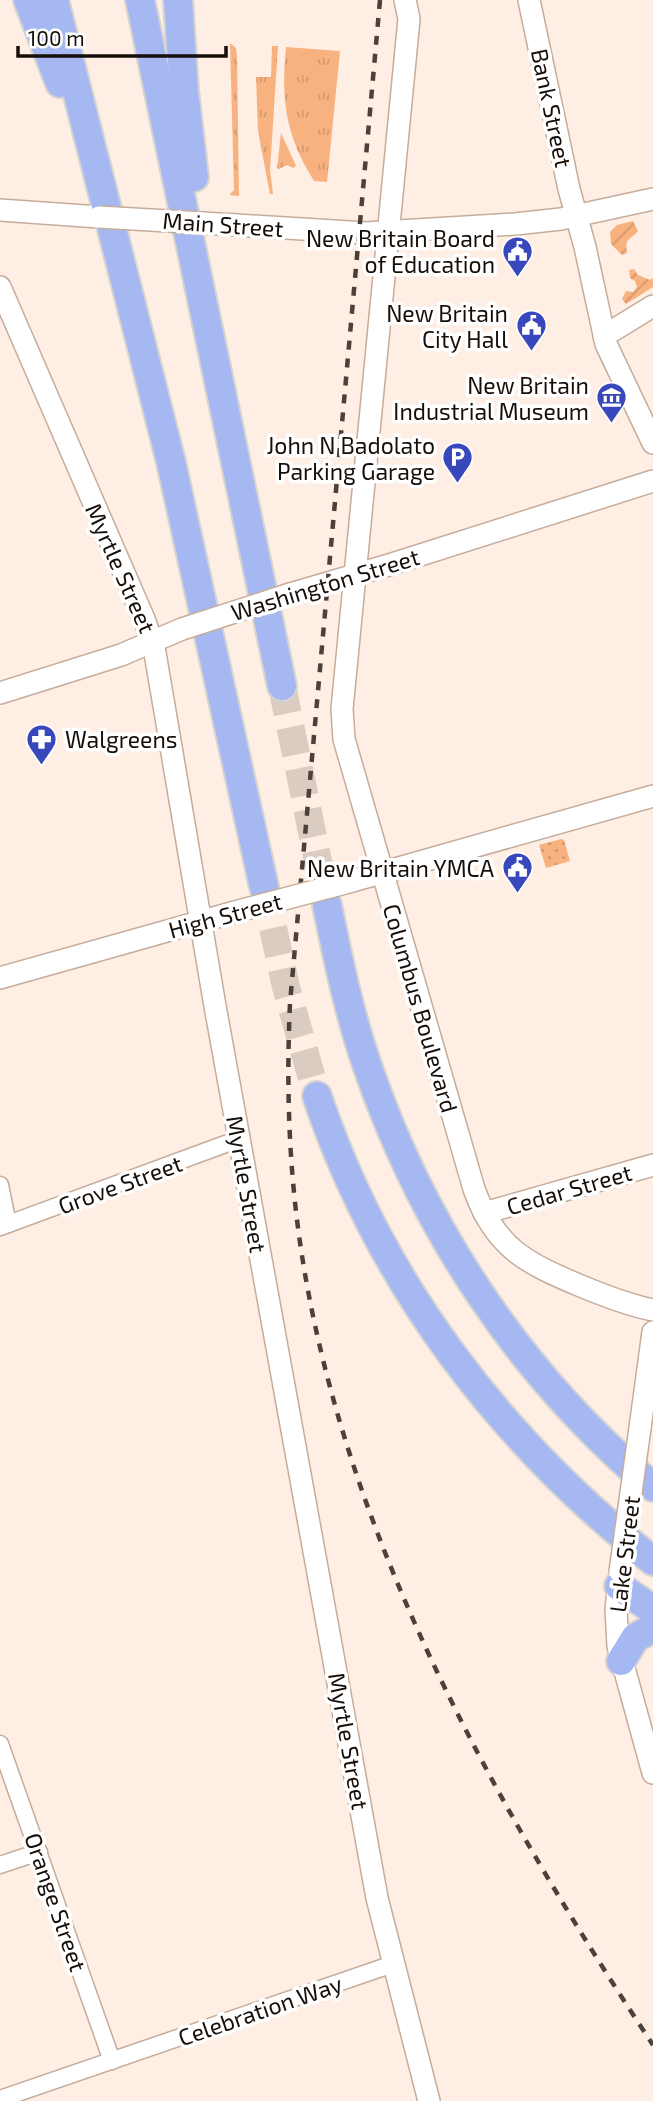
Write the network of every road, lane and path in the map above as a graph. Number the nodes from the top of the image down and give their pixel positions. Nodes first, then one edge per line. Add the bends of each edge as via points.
1 (28, 0) edge
2 (54, 0) edge
3 (140, 0) edge
4 (178, 0) edge
5 (421, 0) edge
6 (529, 0) edge
7 (407, 10) edge
8 (91, 145) junction
9 (653, 199) edge
10 (0, 210) edge
11 (577, 216) junction
12 (389, 232) junction
13 (0, 288) edge
14 (653, 306) edge
15 (604, 336) junction
16 (216, 366) junction
17 (653, 443) edge
18 (653, 481) edge
19 (355, 575) junction
20 (152, 640) junction
21 (282, 686) tunnel mouth
22 (0, 693) edge
23 (653, 796) edge
24 (382, 873) junction
25 (264, 887) tunnel mouth
26 (327, 905) tunnel mouth
27 (200, 922) junction
28 (0, 978) edge
29 (317, 1096) tunnel mouth
30 (239, 1139) junction
31 (653, 1165) edge
32 (0, 1185) edge
33 (484, 1213) junction
34 (4, 1226) edge
35 (653, 1310) edge
36 (653, 1332) edge
37 (653, 1488) edge
38 (653, 1560) edge
39 (620, 1579) junction
40 (653, 1610) edge
41 (653, 1628) edge
42 (621, 1661) junction
43 (0, 1744) edge
44 (653, 1773) edge
45 (39, 1852) junction
46 (0, 1866) edge
47 (393, 1964) junction
48 (120, 2059) junction
49 (0, 2099) edge
50 (429, 2101) edge

1 - 8 highway via 67,101
2 - 8 highway
3 - 16 highway
4 - 16 highway via 188,134 217,304
5 - 7 street, Columbus Boulevard via 417,9
6 - 11 street, Bank Street
7 - 12 street, Columbus Boulevard
8 - 25 highway via 188,537
9 - 11 street, Main Street
10 - 12 street, Main Street, bridge
11 - 12 street, Main Street via 526,224
11 - 15 street, Bank Street
12 - 19 street, Columbus Boulevard
13 - 20 street, Myrtle Street
14 - 15 street
15 - 17 street, Bank Street
16 - 21 highway
18 - 19 street, Washington Street
19 - 20 street, Washington Street, bridge
19 - 24 street, Columbus Boulevard via 342,729
20 - 22 street, Washington Street
20 - 27 street, Myrtle Street
23 - 24 street, High Street
24 - 27 street, High Street, bridge
24 - 33 street, Columbus Boulevard
26 - 37 highway via 367,1063 401,1153 433,1217 479,1294 529,1362 590,1430
27 - 28 street, High Street
27 - 30 street, Myrtle Street
29 - 38 highway via 365,1213 454,1358 559,1479
30 - 34 street, Grove Street
30 - 47 street, Myrtle Street via 377,1898
31 - 33 street, Cedar Street
32 - 34 street
33 - 35 street, Columbus Boulevard via 509,1246 533,1265 622,1303
36 - 39 street, Lake Street, bridge
39 - 40 highway
39 - 42 street, Lake Street via 616,1625
41 - 42 highway via 635,1637
42 - 44 street, Lake Street
43 - 45 street, Orange Street
45 - 46 street
45 - 48 street, Orange Street
47 - 48 street, Celebration Way
47 - 50 street, Myrtle Street
48 - 49 street, Celebration Way

